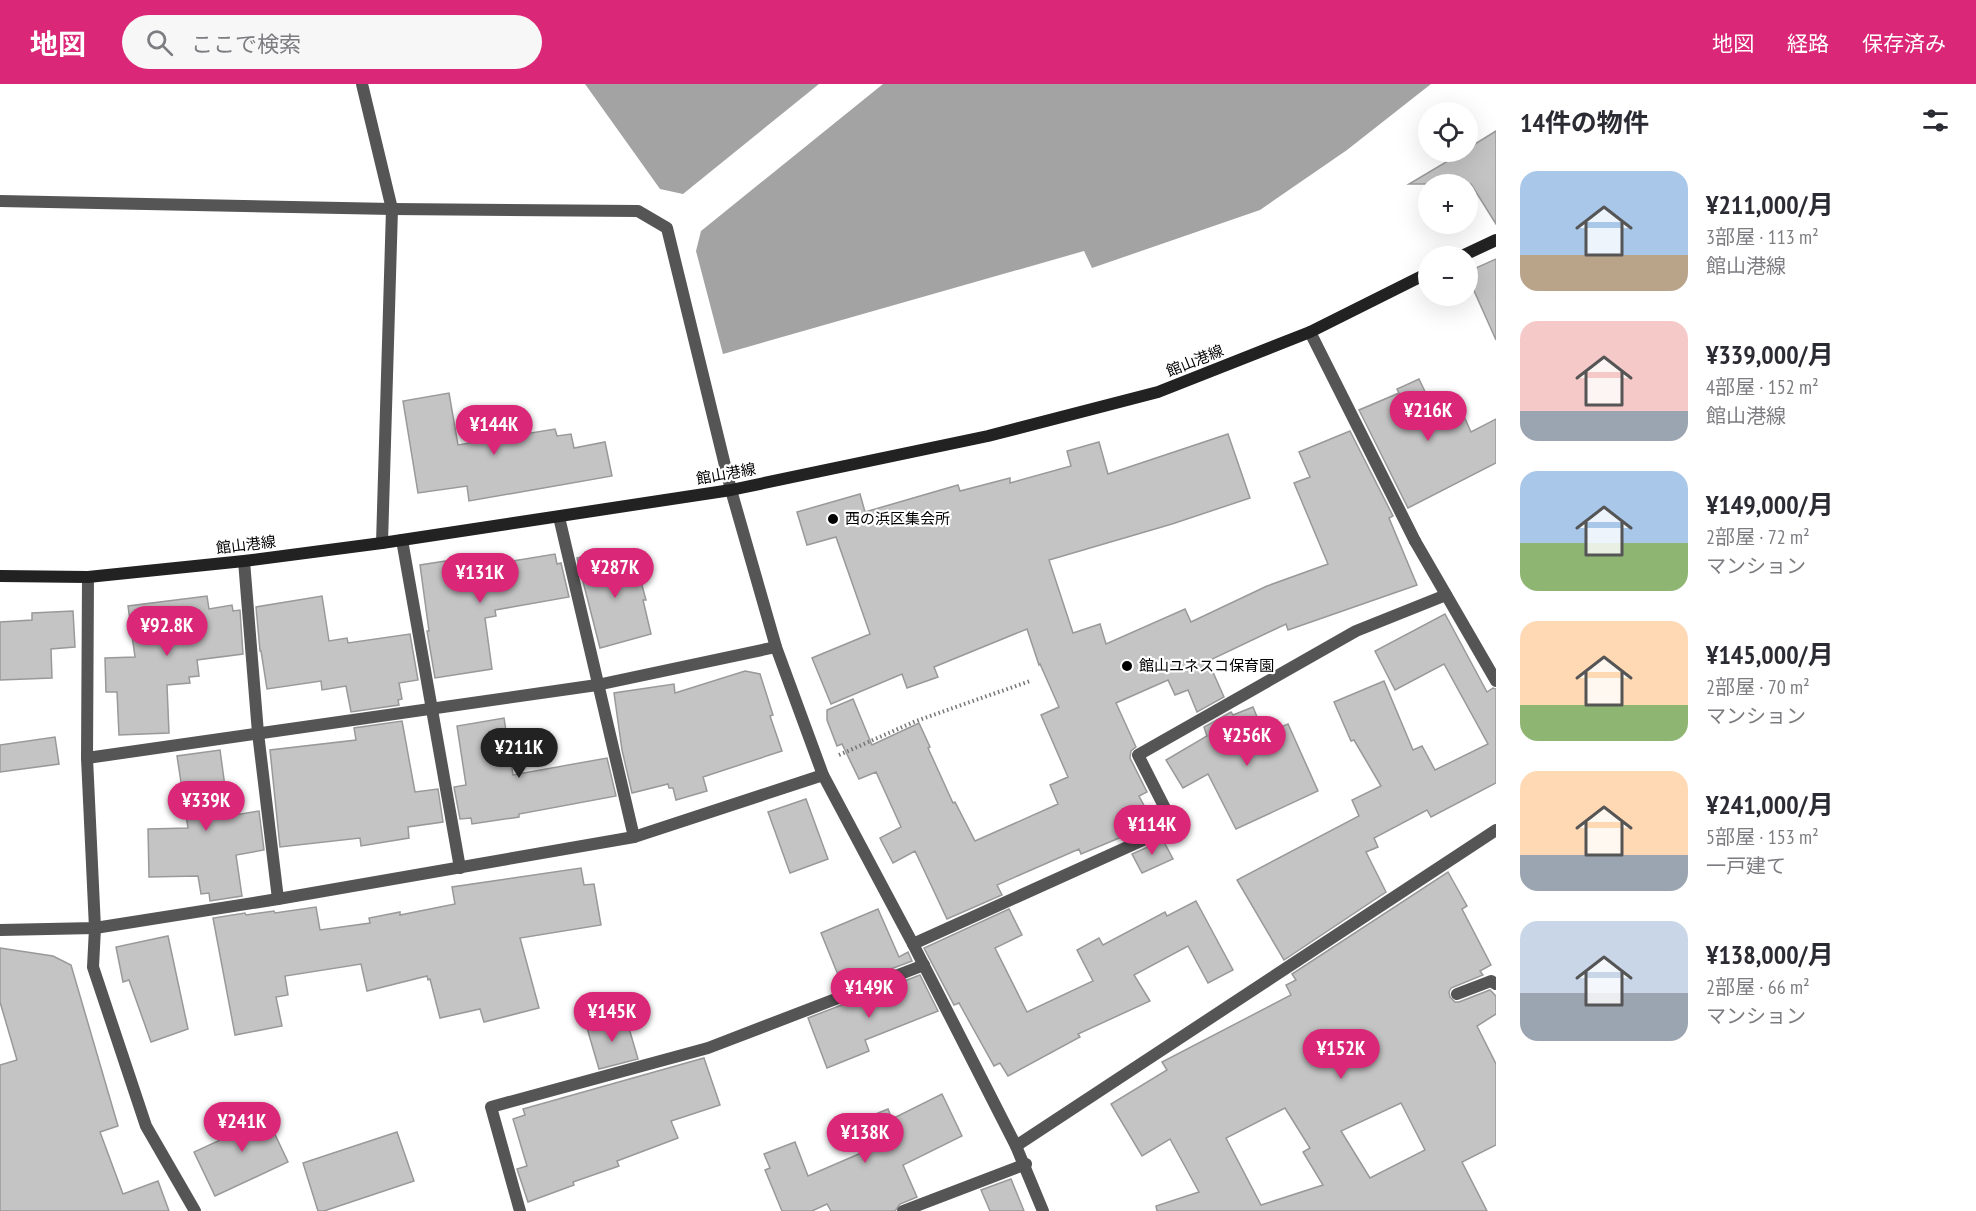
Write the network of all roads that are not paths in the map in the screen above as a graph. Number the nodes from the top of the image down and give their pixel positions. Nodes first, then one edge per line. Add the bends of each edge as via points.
1 (362, 84) edge
2 (0, 201) edge
3 (392, 209) junction
4 (1496, 240) edge
5 (1478, 248) edge
6 (1418, 278) edge
7 (1310, 332) junction
8 (731, 490) junction
9 (559, 517) junction
10 (402, 540) junction
11 (382, 543) junction
12 (244, 561) junction
13 (0, 576) edge
14 (88, 577) junction
15 (1446, 595) junction
16 (776, 647) junction
17 (1496, 681) edge
18 (597, 685) junction
19 (432, 708) junction
20 (258, 733) junction
21 (87, 758) junction
22 (823, 775) junction
23 (1496, 830) edge
24 (634, 837) junction
25 (460, 868) junction
26 (278, 899) junction
27 (95, 928) junction
28 (0, 930) edge
29 (913, 944) junction
30 (924, 965) junction
31 (1496, 984) edge
32 (1457, 994) dead end
33 (1016, 1146) junction
34 (1026, 1164) junction
35 (195, 1211) edge
36 (520, 1211) edge
37 (903, 1211) edge
38 (1043, 1211) edge

1 - 3 street
2 - 3 street
3 - 8 street via 638,211 667,228
3 - 11 street
4 - 5 main road
6 - 7 main road, 館山港線
7 - 8 main road, 館山港線 via 1158,392 988,436
7 - 15 street
8 - 9 main road, 館山港線
8 - 16 street
9 - 10 main road, 館山港線
9 - 18 street
10 - 11 main road, 館山港線
10 - 19 street
11 - 12 main road, 館山港線
12 - 14 main road, 館山港線
12 - 20 street
13 - 14 main road, 館山港線
14 - 21 street
15 - 17 street
15 - 29 street via 1356,631 1138,755 1174,826
16 - 18 street
16 - 22 street
18 - 19 street
18 - 24 street
19 - 20 street
19 - 25 street
20 - 21 street
20 - 26 street
21 - 27 street
22 - 24 street
22 - 29 street
23 - 33 street
24 - 25 street
25 - 26 street
26 - 27 street
27 - 28 street
27 - 35 street via 93,967 146,1126
29 - 30 street
30 - 33 street
30 - 36 street via 708,1048 491,1107
31 - 32 street via 1491,981
33 - 34 street
34 - 37 street
34 - 38 street

